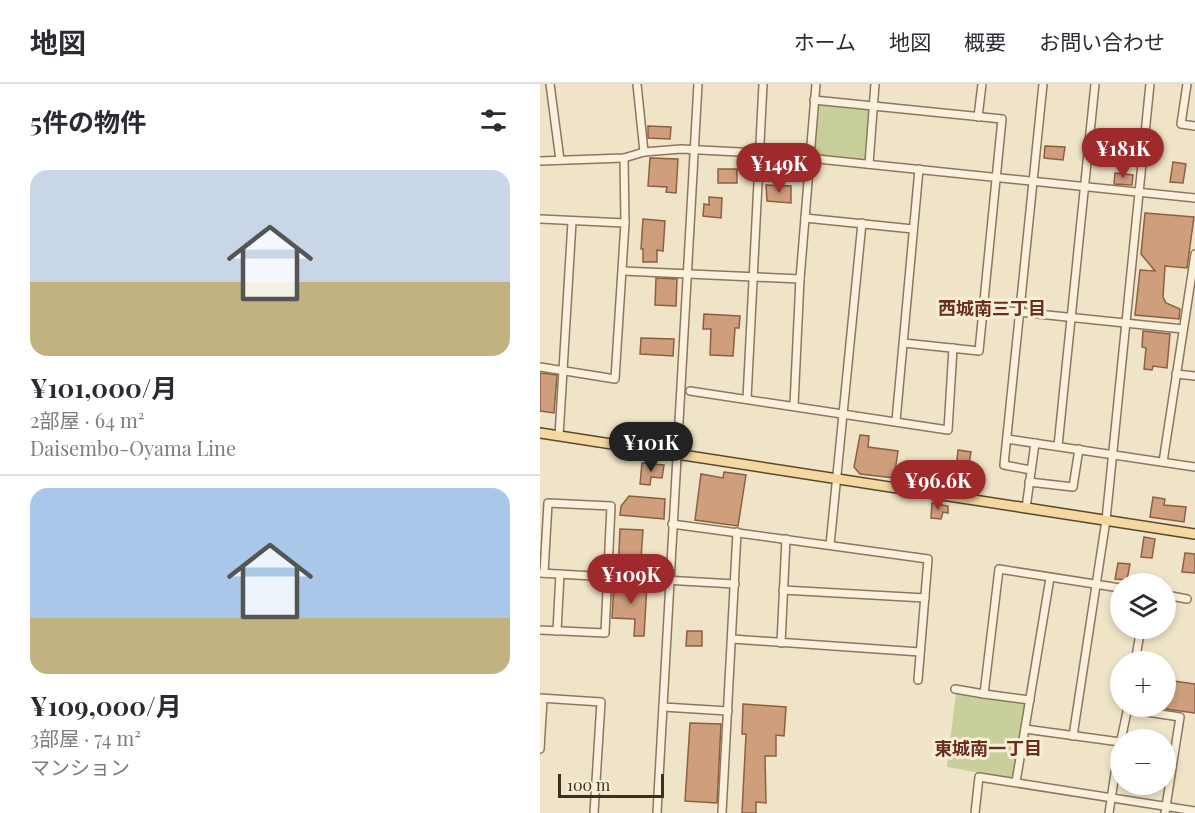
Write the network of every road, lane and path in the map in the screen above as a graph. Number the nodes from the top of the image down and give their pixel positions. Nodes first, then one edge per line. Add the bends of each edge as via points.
1 (550, 84) edge
2 (637, 84) edge
3 (698, 84) edge
4 (763, 84) edge
5 (816, 84) edge
6 (875, 84) edge
7 (982, 84) edge
8 (1043, 84) edge
9 (1095, 84) edge
10 (1150, 84) edge
11 (1187, 84) edge
12 (814, 100) junction
13 (874, 106) junction
14 (978, 117) junction
15 (1195, 126) edge
16 (694, 149) junction
17 (644, 152) junction
18 (759, 153) junction
19 (624, 158) junction
20 (810, 158) junction
21 (540, 160) edge
22 (560, 160) junction
23 (869, 164) junction
24 (919, 170) junction
25 (997, 178) junction
26 (1034, 181) junction
27 (1084, 188) junction
28 (1139, 193) junction
29 (1195, 198) edge
30 (805, 218) junction
31 (540, 219) edge
32 (572, 222) junction
33 (625, 223) junction
34 (862, 223) junction
35 (913, 229) junction
36 (1195, 254) edge
37 (623, 271) junction
38 (687, 274) junction
39 (752, 278) junction
40 (800, 279) junction
41 (990, 309) dead end
42 (1020, 312) junction
43 (1072, 317) junction
44 (1127, 323) junction
45 (1184, 329) junction
46 (904, 343) junction
47 (953, 348) junction
48 (540, 367) edge
49 (564, 370) junction
50 (1176, 374) junction
51 (1195, 376) edge
52 (690, 391) dead end
53 (747, 399) junction
54 (794, 405) junction
55 (842, 412) junction
56 (896, 421) junction
57 (540, 433) edge
58 (560, 436) junction
59 (1007, 439) junction
60 (1035, 443) junction
61 (1058, 446) junction
62 (1079, 449) junction
63 (677, 454) junction
64 (1113, 455) junction
65 (1163, 462) junction
66 (1195, 467) edge
67 (1031, 470) junction
68 (836, 478) junction
69 (1029, 482) junction
70 (1026, 508) junction
71 (1106, 520) junction
72 (672, 524) junction
73 (737, 532) junction
74 (1195, 534) edge
75 (786, 539) junction
76 (830, 545) junction
77 (542, 573) edge
78 (560, 574) junction
79 (607, 578) junction
80 (1050, 578) junction
81 (671, 581) junction
82 (735, 584) junction
83 (1097, 584) junction
84 (1110, 586) edge
85 (783, 590) junction
86 (1176, 596) edge
87 (925, 598) junction
88 (1187, 598) dead end
89 (540, 630) edge
90 (556, 631) junction
91 (732, 639) junction
92 (781, 643) junction
93 (920, 652) junction
94 (918, 680) dead end
95 (955, 689) dead end
96 (984, 694) junction
97 (541, 699) edge
98 (1030, 700) junction
99 (663, 707) junction
100 (728, 711) junction
101 (1176, 716) edge
102 (1025, 729) junction
103 (1073, 736) junction
104 (1110, 740) edge
105 (540, 749) edge
106 (1016, 782) junction
107 (1111, 797) junction
108 (1166, 810) edge
109 (1195, 811) edge
110 (594, 813) edge
111 (657, 813) edge
112 (722, 813) edge
113 (975, 813) edge
114 (1109, 813) edge

1 - 22 street
2 - 17 street
3 - 16 street
4 - 18 street
5 - 12 street
6 - 13 street
7 - 14 street
8 - 26 street
9 - 27 street
10 - 28 street
11 - 15 street via 1181,124
12 - 13 street
12 - 20 street
13 - 14 street
13 - 23 street
14 - 25 street via 1002,119
16 - 17 street
16 - 18 street
16 - 38 street
17 - 19 street
18 - 20 street
18 - 39 street
19 - 22 street
19 - 33 street
20 - 23 street
20 - 30 street
21 - 22 street
23 - 24 street
24 - 25 street
24 - 35 street
25 - 26 street
25 - 47 street via 979,351
26 - 27 street
26 - 42 street
27 - 28 street
27 - 43 street
28 - 29 street
28 - 44 street
30 - 34 street
30 - 40 street
31 - 32 street
32 - 33 street
32 - 49 street
33 - 37 street
34 - 35 street
34 - 55 street
35 - 46 street
36 - 45 street
37 - 38 street
37 - 49 street via 615,379
38 - 39 street
38 - 63 street
39 - 40 street
39 - 53 street
40 - 54 street
41 - 42 street
42 - 43 street
42 - 59 street
43 - 44 street
43 - 61 street
44 - 45 street
44 - 64 street
45 - 50 street
46 - 47 street
46 - 56 street
47 - 56 street via 948,430
48 - 49 street
49 - 58 street
50 - 51 street
50 - 65 street
52 - 53 street
53 - 54 street
54 - 55 street
55 - 56 street
55 - 68 street
57 - 58 main road
58 - 63 main road
59 - 60 street
59 - 67 street via 1004,465
60 - 61 street
60 - 67 street
61 - 62 street
62 - 64 street
62 - 69 street via 1073,487
63 - 68 main road
63 - 72 street
64 - 65 street
64 - 71 street
65 - 66 street
67 - 69 street
68 - 70 main road
68 - 76 street
69 - 70 street
70 - 71 main road
71 - 74 main road
71 - 83 street
72 - 73 street
72 - 81 street
73 - 75 street
73 - 82 street
75 - 76 street
75 - 85 street
76 - 87 street via 928,559
77 - 78 street
77 - 79 street via 548,503 610,506
78 - 79 street
78 - 90 street
79 - 81 street
79 - 90 street via 605,633
80 - 83 street
80 - 96 street via 999,569
80 - 98 street
81 - 82 street
81 - 99 street
82 - 91 street
83 - 84 street
83 - 103 street
85 - 87 street
85 - 92 street
86 - 88 street
87 - 93 street
89 - 90 street
91 - 92 street
91 - 100 street
92 - 93 street
93 - 94 street
95 - 96 street
96 - 98 street
97 - 105 street
97 - 110 street via 601,702
98 - 102 street
99 - 100 street
99 - 111 street
100 - 112 street
101 - 108 street via 1180,717
102 - 103 street
102 - 106 street
103 - 104 street
106 - 107 street
106 - 113 street via 979,777
107 - 108 street
107 - 114 street
108 - 109 street

